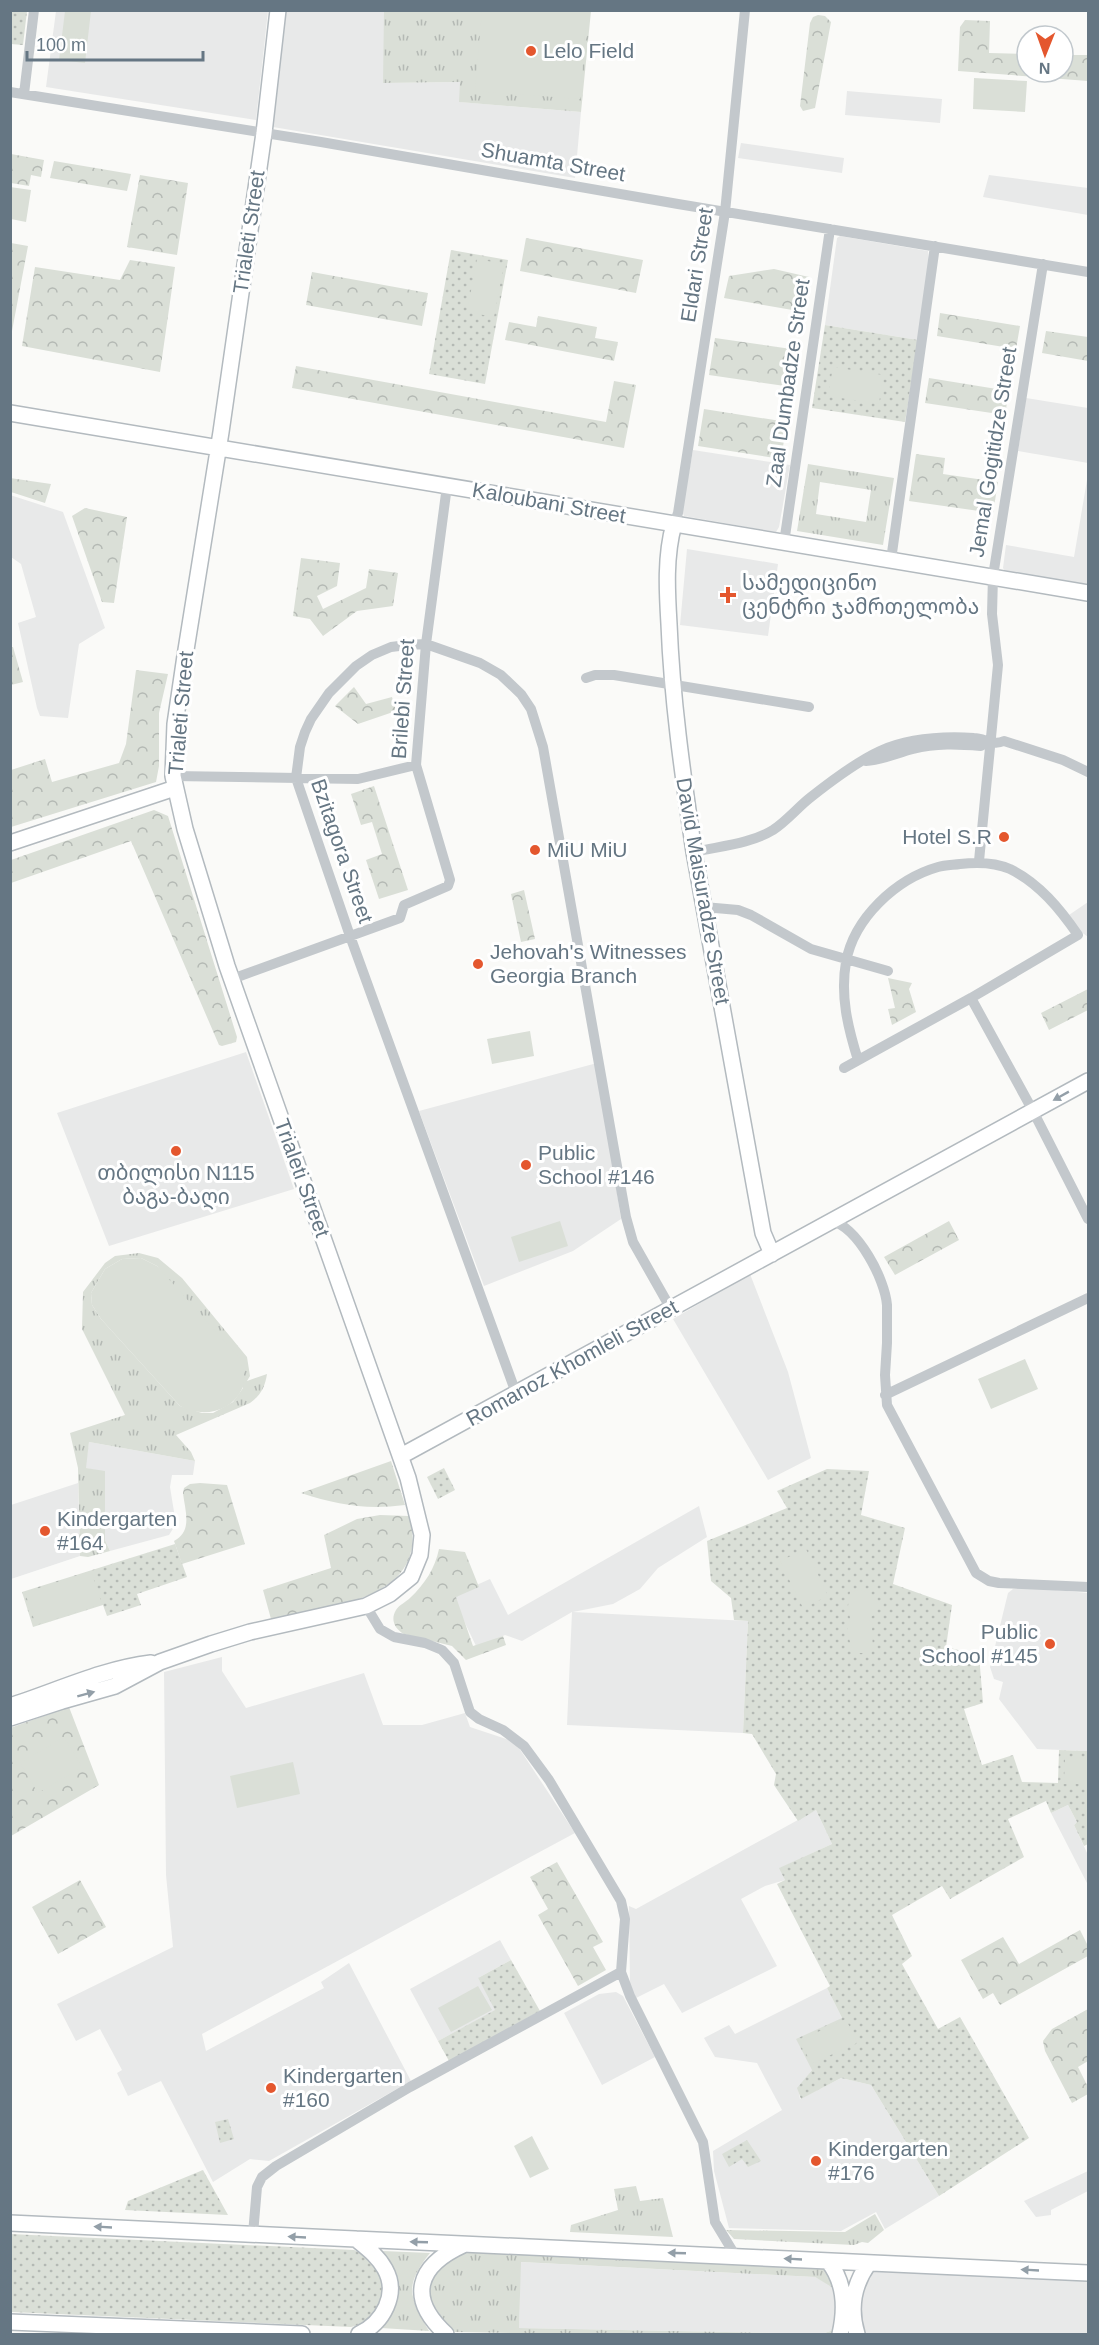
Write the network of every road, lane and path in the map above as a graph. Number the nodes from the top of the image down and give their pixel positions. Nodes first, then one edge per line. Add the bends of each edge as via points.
1 (34, 10) edge
2 (278, 10) edge
3 (745, 10) edge
4 (10, 92) edge
5 (24, 94) junction
6 (264, 133) junction
7 (725, 212) junction
8 (830, 229) junction
9 (935, 246) junction
10 (1043, 264) junction
11 (1089, 272) edge
12 (10, 413) edge
13 (219, 447) junction
14 (447, 486) junction
15 (674, 524) junction
16 (784, 543) junction
17 (891, 560) junction
18 (993, 576) junction
19 (1089, 593) edge
20 (426, 644) junction
21 (586, 678) dead end
22 (671, 684) junction
23 (809, 706) dead end
24 (992, 743) junction
25 (416, 765) junction
26 (1089, 772) edge
27 (296, 777) junction
28 (1089, 778) edge
29 (174, 782) junction
30 (10, 843) edge
31 (694, 852) junction
32 (979, 861) junction
33 (704, 907) junction
34 (350, 936) junction
35 (846, 960) junction
36 (888, 971) dead end
37 (232, 979) junction
38 (971, 998) junction
39 (858, 1060) junction
40 (844, 1068) dead end
41 (1089, 1081) edge
42 (1034, 1112) junction
43 (1089, 1219) edge
44 (832, 1221) junction
45 (771, 1254) junction
46 (1089, 1298) edge
47 (672, 1309) junction
48 (516, 1394) junction
49 (885, 1395) junction
50 (401, 1456) junction
51 (1089, 1587) edge
52 (366, 1606) junction
53 (160, 1662) junction
54 (10, 1706) edge
55 (10, 1719) edge
56 (621, 1972) junction
57 (10, 2223) edge
58 (253, 2235) junction
59 (356, 2239) junction
60 (466, 2244) junction
61 (735, 2255) junction
62 (828, 2260) junction
63 (869, 2263) junction
64 (1089, 2272) edge
65 (10, 2322) edge
66 (302, 2334) edge
67 (359, 2334) edge
68 (446, 2334) edge
69 (840, 2334) edge
70 (857, 2334) edge

1 - 5 street
2 - 6 street, Trialeti Street
3 - 7 street, Eldari Street
4 - 5 street, Shuamta Street
5 - 6 street, Shuamta Street
6 - 7 street, Shuamta Street
6 - 13 street, Trialeti Street
7 - 8 street, Shuamta Street
7 - 15 street, Eldari Street
8 - 9 street, Shuamta Street
8 - 16 street, Zaal Dumbadze Street
9 - 10 street, Shuamta Street
9 - 17 street
10 - 11 street, Shuamta Street
10 - 18 street, Jemal Gogitidze Street
12 - 13 street, Kaloubani Street
13 - 14 street, Kaloubani Street
13 - 29 street, Trialeti Street via 184,656 175,724
14 - 15 street, Kaloubani Street
14 - 20 street, Brilebi Street
15 - 16 street, Kaloubani Street
15 - 22 street, David Maisuradze Street via 667,588
16 - 17 street, Kaloubani Street
17 - 18 street, Kaloubani Street
18 - 19 street, Kaloubani Street
18 - 24 street, Jemal Gogitidze Street via 992,614 998,665
20 - 25 street, Brilebi Street
20 - 27 street, Bzitagora Street via 390,647 372,655 345,676 311,718 300,747
20 - 47 street, Bzitagora Street via 480,663 501,675 531,710 543,747 626,1217 633,1242
21 - 22 street via 606,675
22 - 23 street
22 - 31 street, David Maisuradze Street
24 - 26 street via 1004,741
24 - 28 street
24 - 31 street via 981,738 946,736 878,751 811,797 774,829 754,839
24 - 32 street, Jemal Gogitidze Street
25 - 27 street via 358,779
25 - 34 street, Brilebi Street via 450,880 448,886 404,905 400,918
27 - 29 street
27 - 34 street, Bzitagora Street
29 - 30 street
29 - 37 street, Trialeti Street
31 - 33 street, David Maisuradze Street
32 - 35 street via 938,867 891,892 858,931
32 - 38 street via 1008,868 1030,882 1064,914 1078,935
33 - 35 street via 738,910 811,950
33 - 45 street, David Maisuradze Street via 763,1233
34 - 37 street, Brilebi Street
34 - 48 street, Bzitagora Street
35 - 36 street
35 - 39 street via 845,1018
37 - 50 street, Trialeti Street
38 - 39 street
38 - 42 street
39 - 40 street
41 -> 42 street, Romanoz Khomleli Street
42 - 43 street
42 - 44 street, Romanoz Khomleli Street
44 - 45 street, Romanoz Khomleli Street
44 - 49 street via 848,1231 869,1258 886,1293
45 - 47 street, Romanoz Khomleli Street
46 - 49 street
47 - 48 street, Romanoz Khomleli Street
48 - 50 street, Romanoz Khomleli Street
49 - 51 street via 955,1537 980,1576 999,1583
50 - 52 street via 422,1535 420,1555 411,1577
52 - 53 street via 250,1632
52 - 56 street via 380,1629 394,1637 442,1650 454,1663 470,1712 524,1746 549,1780 621,1901 625,1918
53 - 54 street via 112,1670
55 -> 53 street via 115,1686
56 - 58 street via 410,2087 262,2176 257,2187
56 - 61 street via 703,2142 715,2222
58 -> 57 street
59 -> 58 street
60 -> 59 street
59 - 67 street via 381,2263 390,2282 384,2312 378,2322
61 -> 60 street
60 - 68 street via 437,2260 421,2285 421,2298 430,2317
62 -> 61 street
62 - 63 street
62 - 69 street via 836,2271 843,2295
64 -> 63 street
63 - 70 street via 860,2275 854,2297
65 - 66 street

